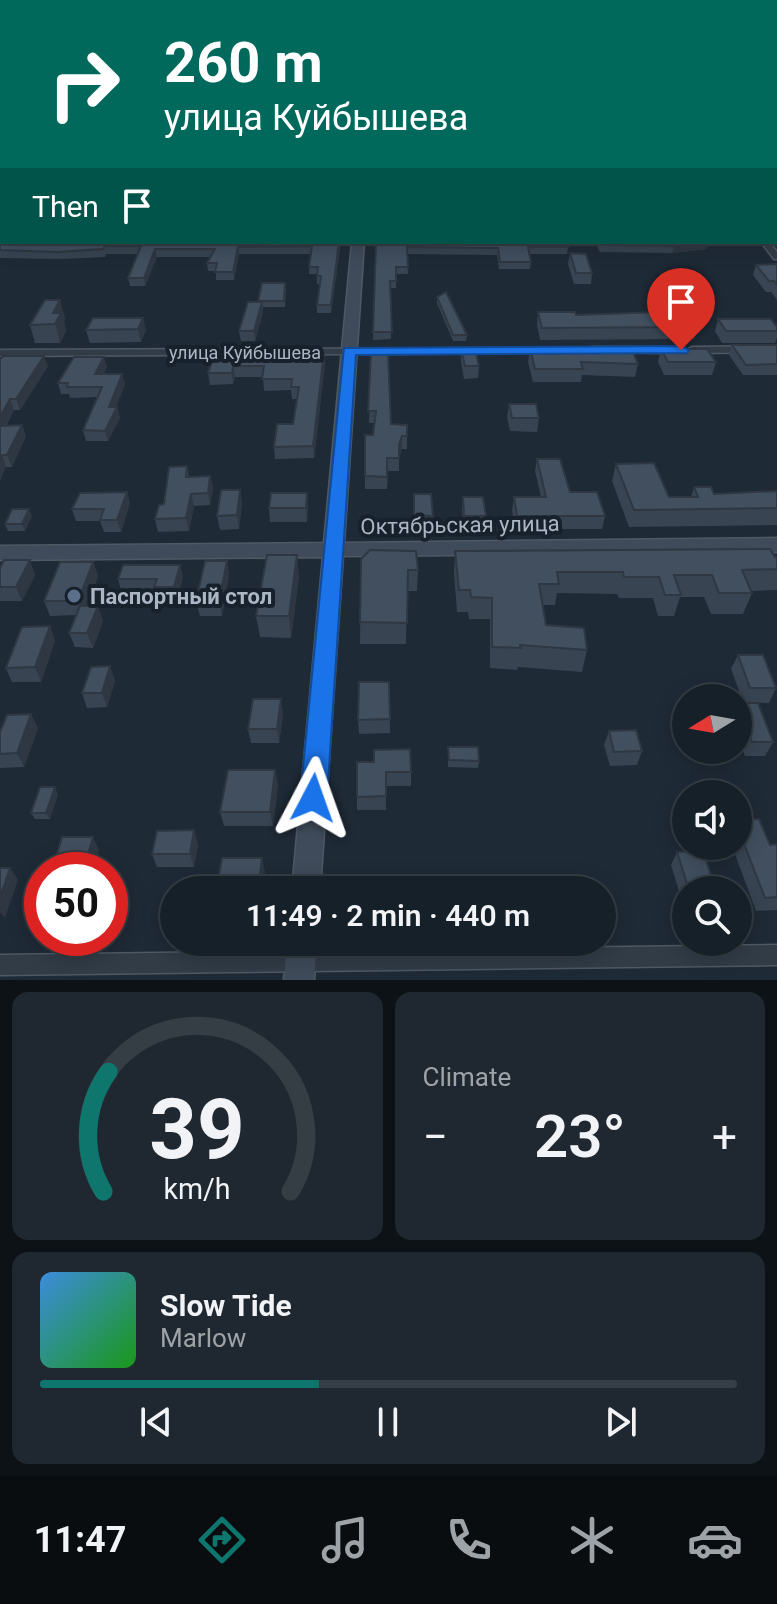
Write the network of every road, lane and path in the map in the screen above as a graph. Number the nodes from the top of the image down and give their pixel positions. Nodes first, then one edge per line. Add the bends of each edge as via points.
1 (358, 244) edge
2 (777, 349) edge
3 (585, 350) edge
4 (349, 351) junction
5 (553, 351) edge
6 (0, 353) edge
7 (777, 545) edge
8 (332, 551) junction
9 (0, 553) edge
10 (307, 876) edge
11 (777, 955) edge
12 (301, 960) edge
13 (0, 965) edge

1 - 4 main road
2 - 3 street
4 - 5 street, улица Куйбышева
4 - 6 street, улица Куйбышева
4 - 8 main road
7 - 8 main road, Октябрьская улица
8 - 9 main road, Октябрьская улица
8 - 10 main road
11 - 12 street
12 - 13 street

